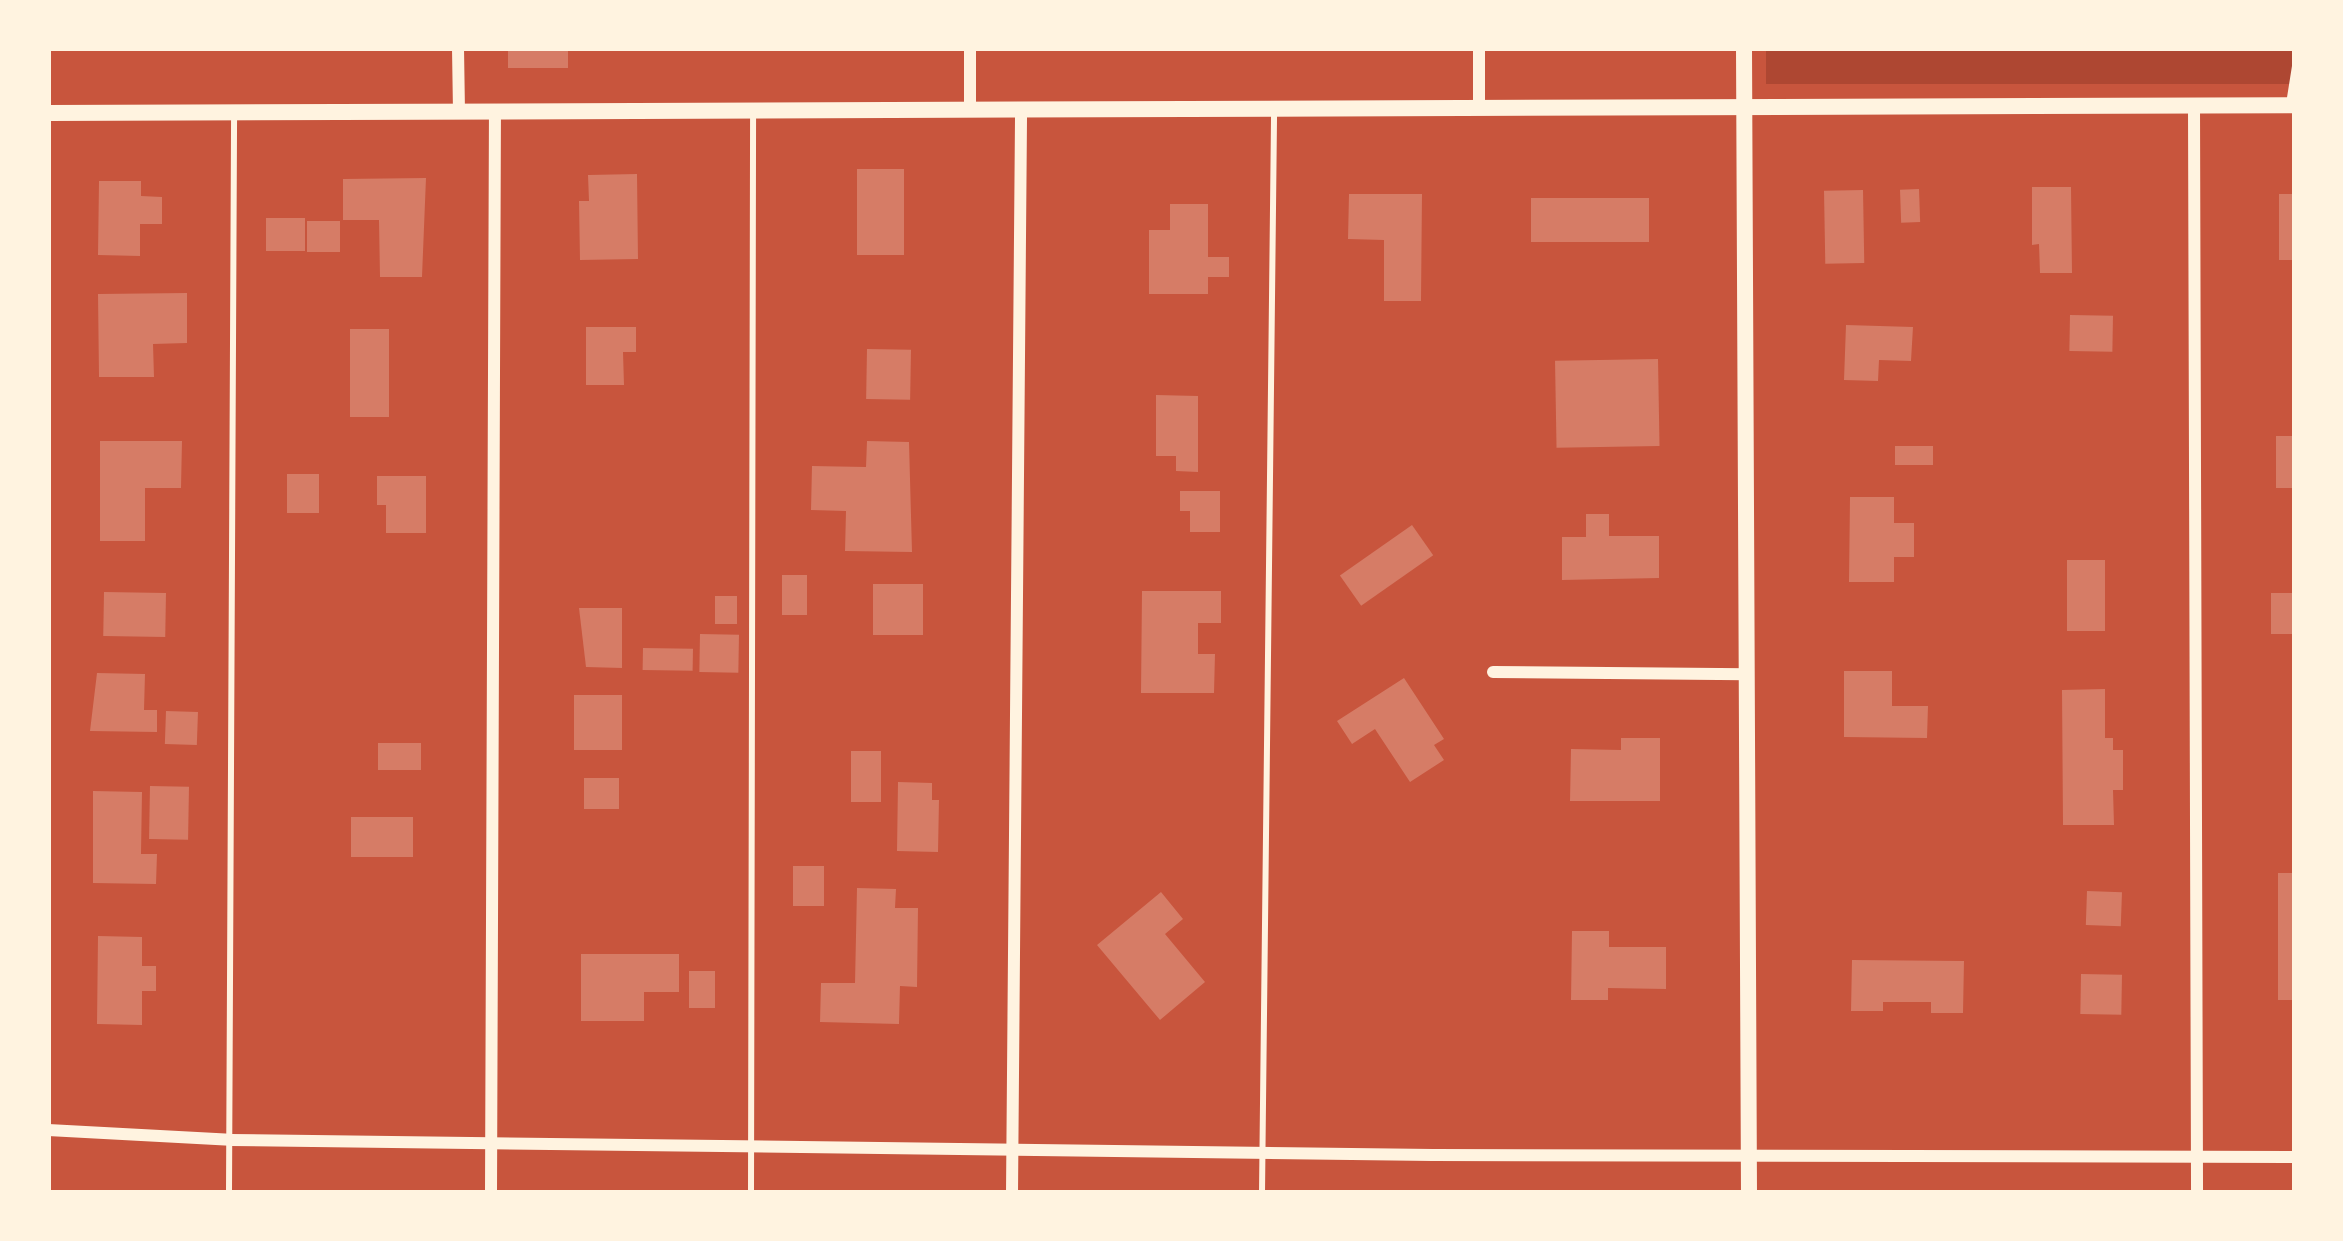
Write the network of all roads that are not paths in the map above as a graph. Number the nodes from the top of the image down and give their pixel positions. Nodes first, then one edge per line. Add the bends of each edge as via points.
1 (458, 48) edge
2 (970, 48) edge
3 (1479, 48) edge
4 (1744, 48) edge
5 (2295, 66) edge
6 (1744, 105) junction
7 (2194, 105) junction
8 (2292, 105) edge
9 (1479, 108) junction
10 (1274, 109) junction
11 (970, 110) junction
12 (1022, 110) junction
13 (753, 111) junction
14 (234, 112) junction
15 (459, 112) junction
16 (495, 112) junction
17 (48, 113) edge
18 (1493, 672) dead end
19 (1747, 674) junction
20 (48, 1130) edge
21 (230, 1140) junction
22 (491, 1142) junction
23 (752, 1144) junction
24 (1012, 1147) junction
25 (1262, 1149) junction
26 (1749, 1156) junction
27 (2198, 1157) junction
28 (2295, 1157) edge
29 (229, 1193) edge
30 (491, 1193) edge
31 (752, 1193) edge
32 (1012, 1193) edge
33 (1262, 1193) edge
34 (1749, 1193) edge
35 (2197, 1193) edge

1 - 15 street
2 - 11 street
3 - 9 street
4 - 6 street
5 - 8 lane
6 - 7 street
6 - 9 street
6 - 19 street
7 - 8 street
7 - 27 street
9 - 10 street
10 - 12 street
10 - 25 lane
11 - 12 street
11 - 13 street
12 - 24 street
13 - 16 street
13 - 23 lane
14 - 15 street
14 - 17 street
14 - 21 lane
15 - 16 street
16 - 22 street
18 - 19 street
19 - 26 street
20 - 21 street
21 - 22 street
21 - 29 lane
22 - 23 street
22 - 30 street
23 - 24 street
23 - 31 lane
24 - 25 street
24 - 32 street
25 - 26 street
25 - 33 lane
26 - 27 street
26 - 34 street
27 - 28 street
27 - 35 street

